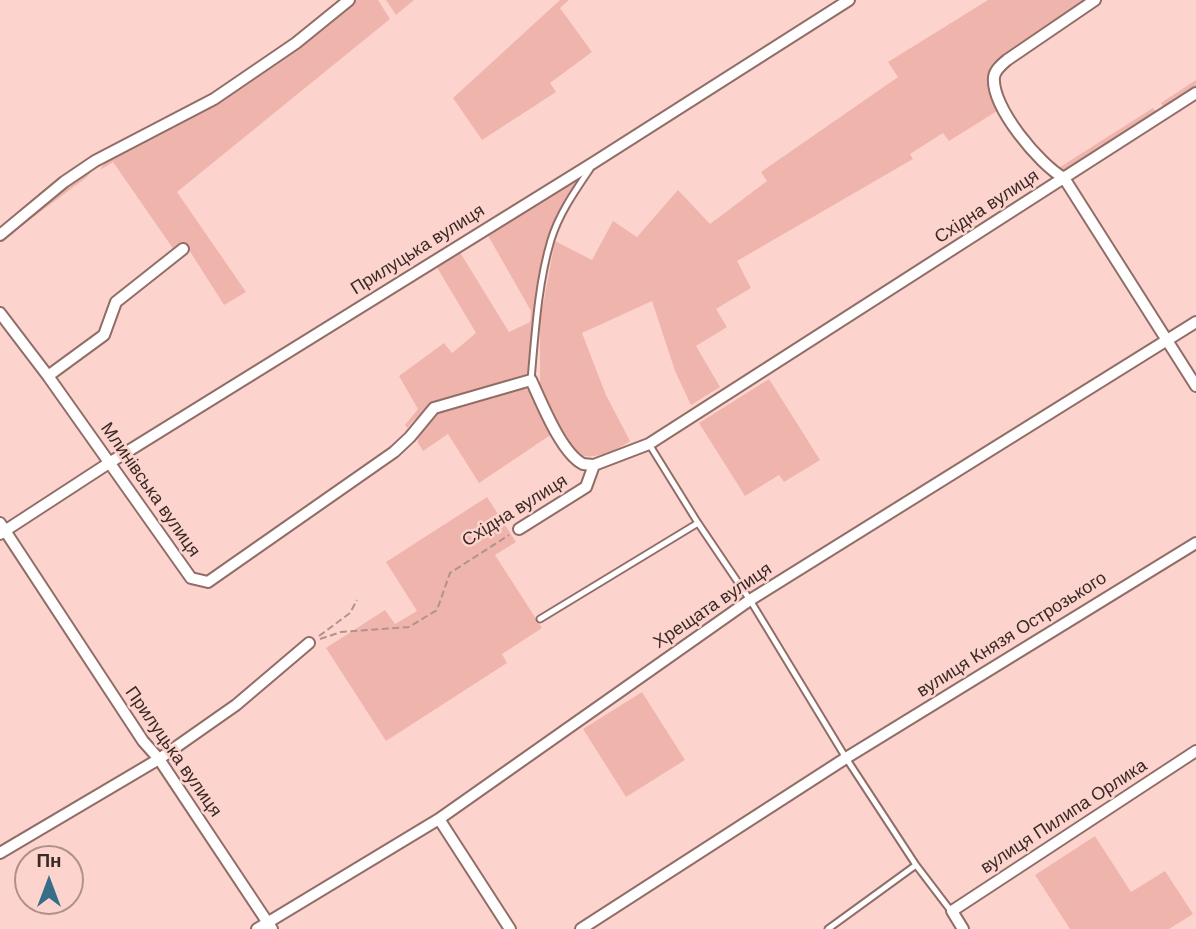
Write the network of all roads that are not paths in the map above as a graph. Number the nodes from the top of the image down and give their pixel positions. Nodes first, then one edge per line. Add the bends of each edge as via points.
1 (349, 0) edge
2 (849, 0) edge
3 (1095, 0) edge
4 (1196, 93) edge
5 (593, 163) junction
6 (1064, 178) junction
7 (0, 235) edge
8 (183, 249) dead end
9 (0, 313) edge
10 (1196, 322) edge
11 (1168, 341) junction
12 (48, 376) junction
13 (531, 380) junction
14 (1196, 386) edge
15 (649, 444) junction
16 (108, 463) junction
17 (594, 466) junction
18 (698, 523) junction
19 (2, 529) edge
20 (519, 529) road end
21 (1196, 543) edge
22 (750, 600) junction
23 (540, 620) dead end
24 (309, 643) road end
25 (1196, 751) edge
26 (846, 758) junction
27 (159, 759) junction
28 (439, 819) junction
29 (0, 853) edge
30 (916, 865) junction
31 (952, 911) junction
32 (270, 926) edge
33 (257, 929) edge
34 (510, 929) edge
35 (581, 929) edge
36 (828, 929) edge
37 (963, 929) edge

1 - 7 street via 214,99 95,161
2 - 5 street, Прилуцька вулиця
3 - 6 street via 1007,60 994,76 1013,127 1053,172
4 - 6 street, Східна вулиця
5 - 13 lane via 551,240
5 - 16 street, Прилуцька вулиця
6 - 11 street
6 - 15 street, Східна вулиця
8 - 12 street via 117,302 104,335
9 - 12 street, Млинівська вулиця
10 - 11 street, Хрещата вулиця
11 - 14 street
11 - 22 street, Хрещата вулиця
12 - 16 street, Млинівська вулиця
13 - 16 street, Млинівська вулиця via 434,408 394,452 208,582 191,578
13 - 17 street via 568,451 583,464
15 - 17 street, Східна вулиця
15 - 18 lane
16 - 19 street, Прилуцька вулиця
17 - 20 street, Східна вулиця via 586,487
18 - 22 lane
18 - 23 lane
19 - 27 street, Прилуцька вулиця
21 - 26 street, вулиця Князя Острозького
22 - 26 lane
22 - 28 street, Хрещата вулиця
24 - 27 street via 236,705
25 - 31 street, вулиця Пилипа Орлика
26 - 30 lane
26 - 35 street, вулиця Князя Острозького
27 - 29 street
27 - 32 street, Прилуцька вулиця
28 - 32 street, Хрещата вулиця
28 - 34 street
30 - 31 lane
30 - 36 lane
31 - 37 street
32 - 33 street, Хрещата вулиця

